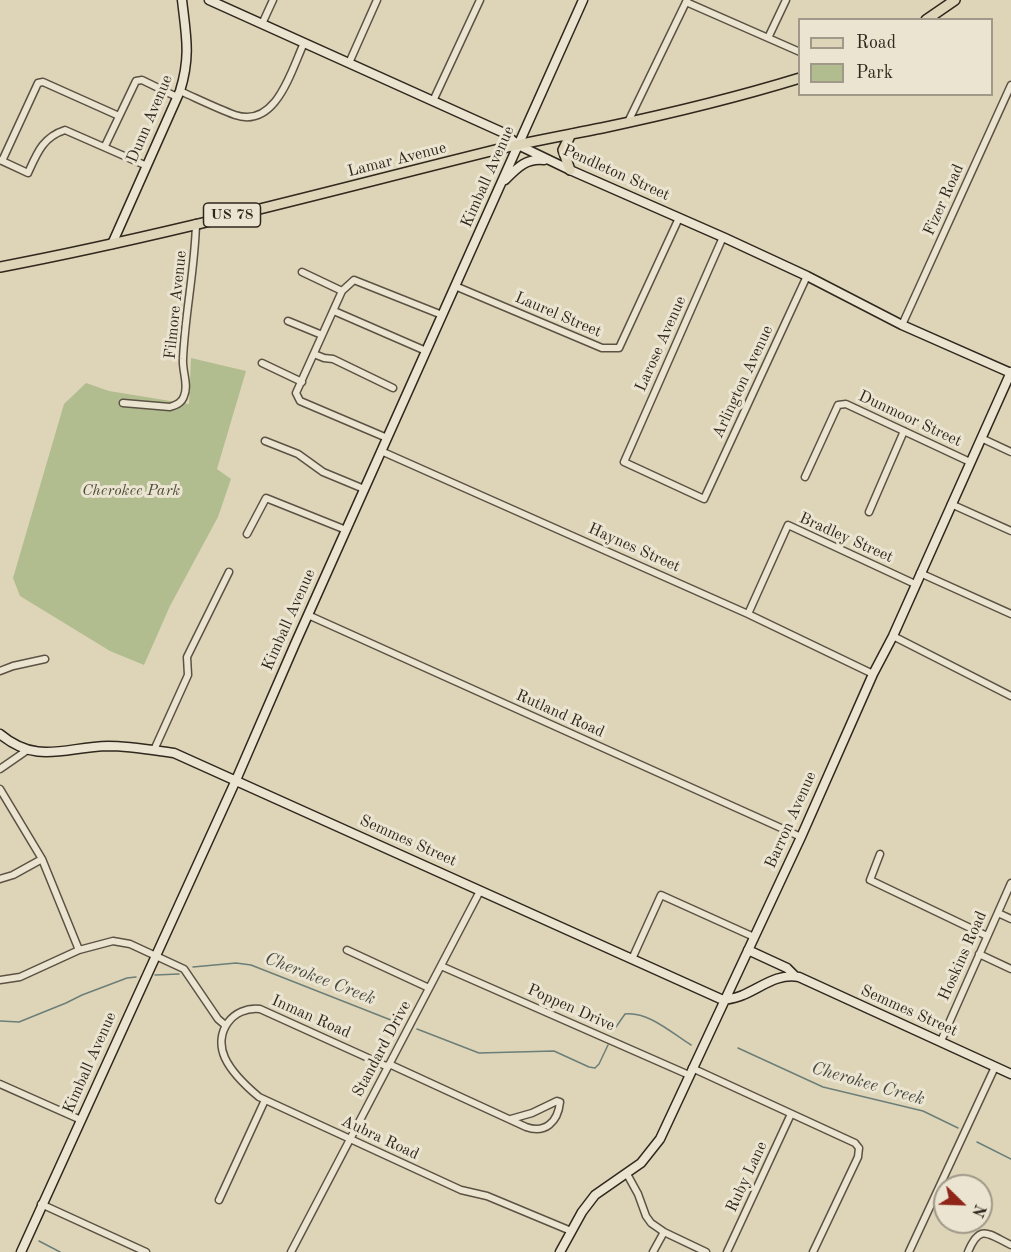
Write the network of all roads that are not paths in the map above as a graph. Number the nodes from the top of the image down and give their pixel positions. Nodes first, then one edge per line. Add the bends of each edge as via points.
1 (182, 0) edge
2 (209, 0) edge
3 (273, 0) edge
4 (377, 0) edge
5 (480, 0) edge
6 (583, 0) edge
7 (786, 0) edge
8 (955, 0) edge
9 (686, 1) edge
10 (929, 18) edge
11 (262, 24) junction
12 (768, 38) junction
13 (304, 43) junction
14 (798, 51) edge
15 (349, 63) junction
16 (798, 79) edge
17 (1011, 85) edge
18 (178, 94) junction
19 (433, 101) junction
20 (119, 116) junction
21 (628, 122) junction
22 (571, 134) junction
23 (518, 145) junction
24 (105, 146) junction
25 (1, 161) edge
26 (554, 162) junction
27 (147, 166) junction
28 (570, 170) junction
29 (500, 185) junction
30 (679, 218) junction
31 (196, 223) junction
32 (723, 237) junction
33 (112, 244) junction
34 (0, 267) edge
35 (302, 272) dead end
36 (807, 276) junction
37 (455, 286) junction
38 (342, 291) junction
39 (334, 311) junction
40 (442, 315) junction
41 (288, 321) dead end
42 (902, 325) junction
43 (321, 335) junction
44 (426, 351) junction
45 (314, 354) junction
46 (262, 363) dead end
47 (1011, 373) edge
48 (302, 382) junction
49 (393, 388) dead end
50 (123, 403) dead end
51 (904, 431) junction
52 (387, 438) junction
53 (981, 438) junction
54 (265, 441) dead end
55 (381, 451) junction
56 (1011, 452) edge
57 (970, 462) junction
58 (805, 477) dead end
59 (364, 489) junction
60 (704, 499) joint
61 (951, 504) junction
62 (869, 512) dead end
63 (346, 530) junction
64 (1011, 531) edge
65 (247, 534) dead end
66 (229, 572) dead end
67 (920, 573) junction
68 (915, 584) junction
69 (748, 614) junction
70 (1011, 614) edge
71 (308, 615) junction
72 (893, 636) junction
73 (45, 659) dead end
74 (0, 671) edge
75 (873, 674) junction
76 (1011, 696) edge
77 (0, 734) edge
78 (154, 750) junction
79 (26, 751) junction
80 (0, 769) edge
81 (236, 780) junction
82 (0, 789) edge
83 (801, 837) junction
84 (880, 854) dead end
85 (42, 859) junction
86 (0, 879) edge
87 (1011, 883) edge
88 (480, 891) junction
89 (998, 913) junction
90 (1011, 919) edge
91 (987, 936) junction
92 (754, 937) junction
93 (79, 950) junction
94 (347, 950) dead end
95 (748, 950) junction
96 (979, 954) junction
97 (155, 956) junction
98 (632, 959) junction
99 (441, 966) junction
100 (1011, 969) edge
101 (795, 976) junction
102 (0, 980) edge
103 (429, 988) junction
104 (723, 1000) junction
105 (225, 1025) junction
106 (940, 1041) junction
107 (388, 1065) junction
108 (995, 1067) junction
109 (691, 1071) junction
110 (1011, 1074) edge
111 (0, 1084) edge
112 (266, 1100) junction
113 (791, 1114) junction
114 (511, 1119) junction
115 (81, 1120) junction
116 (350, 1138) junction
117 (627, 1173) junction
118 (219, 1200) dead end
119 (41, 1204) junction
120 (571, 1231) junction
121 (663, 1232) junction
122 (1011, 1245) edge
123 (21, 1252) edge
124 (146, 1252) edge
125 (291, 1252) edge
126 (560, 1252) edge
127 (653, 1252) edge
128 (706, 1252) edge
129 (727, 1252) edge
130 (813, 1252) edge
131 (909, 1252) edge
132 (969, 1252) edge

1 - 18 main road, Dunn Avenue via 187,70
2 - 11 main road, Pendleton Street
3 - 11 street
4 - 15 street
5 - 19 street
6 - 23 main road, Kimball Avenue
7 - 12 street
8 - 10 main road
9 - 12 street
9 - 21 street
11 - 13 main road, Pendleton Street
12 - 14 street
13 - 15 main road, Pendleton Street
13 - 18 street via 278,99 267,112 237,116
15 - 19 main road, Pendleton Street
16 - 21 main road, Lamar Avenue / US 78
17 - 42 street, Fizer Road
18 - 20 street via 136,81
18 - 27 main road, Dunn Avenue
19 - 23 main road, Pendleton Street via 504,133
20 - 24 street
20 - 25 street via 41,81 36,84
21 - 22 main road, Lamar Avenue / US 78
22 - 23 main road, Lamar Avenue / US 78
22 - 28 main road via 562,150
23 - 26 main road, Pendleton Street
23 - 29 main road, Kimball Avenue
23 - 31 main road, Lamar Avenue / US 78
24 - 25 street via 69,130 61,131 41,146 28,173
24 - 27 street
26 - 28 main road, Pendleton Street
26 - 29 main road via 529,160
27 - 33 main road, Dunn Avenue
28 - 30 main road, Pendleton Street
29 - 37 main road, Kimball Avenue
30 - 32 main road, Pendleton Street
30 - 37 street, Laurel Street via 619,348 602,348
31 - 33 main road, Lamar Avenue / US 78
31 - 50 street, Filmore Avenue via 182,361 184,395 177,405 170,407
32 - 36 main road, Pendleton Street
32 - 60 street, Larose Avenue via 624,462
33 - 34 main road, Lamar Avenue / US 78
35 - 38 street
36 - 42 main road, Pendleton Street
36 - 60 street, Arlington Avenue
37 - 40 main road, Kimball Avenue
38 - 39 street
38 - 40 street via 354,280
39 - 43 street
39 - 44 street
40 - 44 main road, Kimball Avenue
41 - 43 street
42 - 47 main road, Pendleton Street
43 - 45 street
44 - 52 main road, Kimball Avenue
45 - 48 street
45 - 49 street
46 - 48 street
47 - 53 main road, Barron Avenue
48 - 52 street via 296,393 300,401
51 - 57 street, Dunmoor Street
51 - 58 street, Dunmoor Street via 846,404 838,405
51 - 62 street
52 - 55 main road, Kimball Avenue
53 - 56 street, Dunmoor Street
53 - 57 main road, Barron Avenue
54 - 59 street
55 - 59 main road, Kimball Avenue
55 - 69 street, Haynes Street
57 - 61 main road, Barron Avenue
59 - 63 main road, Kimball Avenue
61 - 64 street
61 - 67 main road, Barron Avenue
63 - 65 street via 266,498
63 - 71 main road, Kimball Avenue
66 - 78 street via 187,657 188,675
67 - 68 main road, Barron Avenue
67 - 70 street
68 - 69 street, Bradley Street via 788,525
68 - 72 main road, Barron Avenue
69 - 75 street, Haynes Street
71 - 81 main road, Kimball Avenue
71 - 83 street, Rutland Road
72 - 75 main road, Barron Avenue
72 - 76 street
73 - 74 street
75 - 83 main road, Barron Avenue
77 - 79 main road
78 - 79 main road, Semmes Street via 108,746 49,753
78 - 81 main road, Semmes Street via 182,755
79 - 80 street
81 - 88 main road, Semmes Street
81 - 97 main road, Kimball Avenue
82 - 85 street
83 - 92 main road, Barron Avenue
84 - 91 street via 870,880
85 - 86 street
85 - 93 street
87 - 89 street, Hoskins Road
88 - 98 main road, Semmes Street
88 - 99 street, Standard Drive
89 - 90 street
89 - 91 street, Hoskins Road
91 - 96 street, Hoskins Road
92 - 95 main road, Barron Avenue
92 - 98 street via 661,895
93 - 97 street via 112,941 130,944
93 - 102 street via 20,977
94 - 103 street
95 - 101 main road, Semmes Street via 787,968
95 - 104 main road, Barron Avenue
96 - 100 street
96 - 106 street, Hoskins Road
97 - 105 street via 184,969
97 - 115 main road, Kimball Avenue
98 - 104 main road, Semmes Street
99 - 103 street, Standard Drive
99 - 109 street, Poppen Drive
101 - 104 main road via 775,979 741,996
101 - 106 main road, Semmes Street
103 - 107 street, Standard Drive
104 - 109 main road, Barron Avenue
105 - 107 street, Inman Road via 235,1014 260,1009
105 - 112 street, Aubra Road via 225,1058 248,1087
106 - 108 main road, Semmes Street
107 - 114 street, Inman Road
107 - 116 street, Standard Drive
108 - 110 main road, Semmes Street
108 - 131 street
109 - 113 street, Poppen Drive
109 - 117 main road, Barron Avenue via 653,1149
111 - 115 street
112 - 116 street, Aubra Road
112 - 118 street
113 - 129 street, Ruby Lane
113 - 130 street, Poppen Drive via 861,1147
114 - 114 street, Inman Road via 557,1101 560,1102 554,1120 542,1130 530,1129
115 - 119 main road, Kimball Avenue
116 - 120 street, Aubra Road via 461,1190 487,1196
116 - 125 street, Standard Drive
117 - 120 main road, Barron Avenue via 595,1196
117 - 121 street via 646,1216
119 - 123 main road, Kimball Avenue
119 - 124 street
120 - 126 main road, Barron Avenue
121 - 127 street
121 - 128 street
122 - 132 street via 982,1233 975,1237

